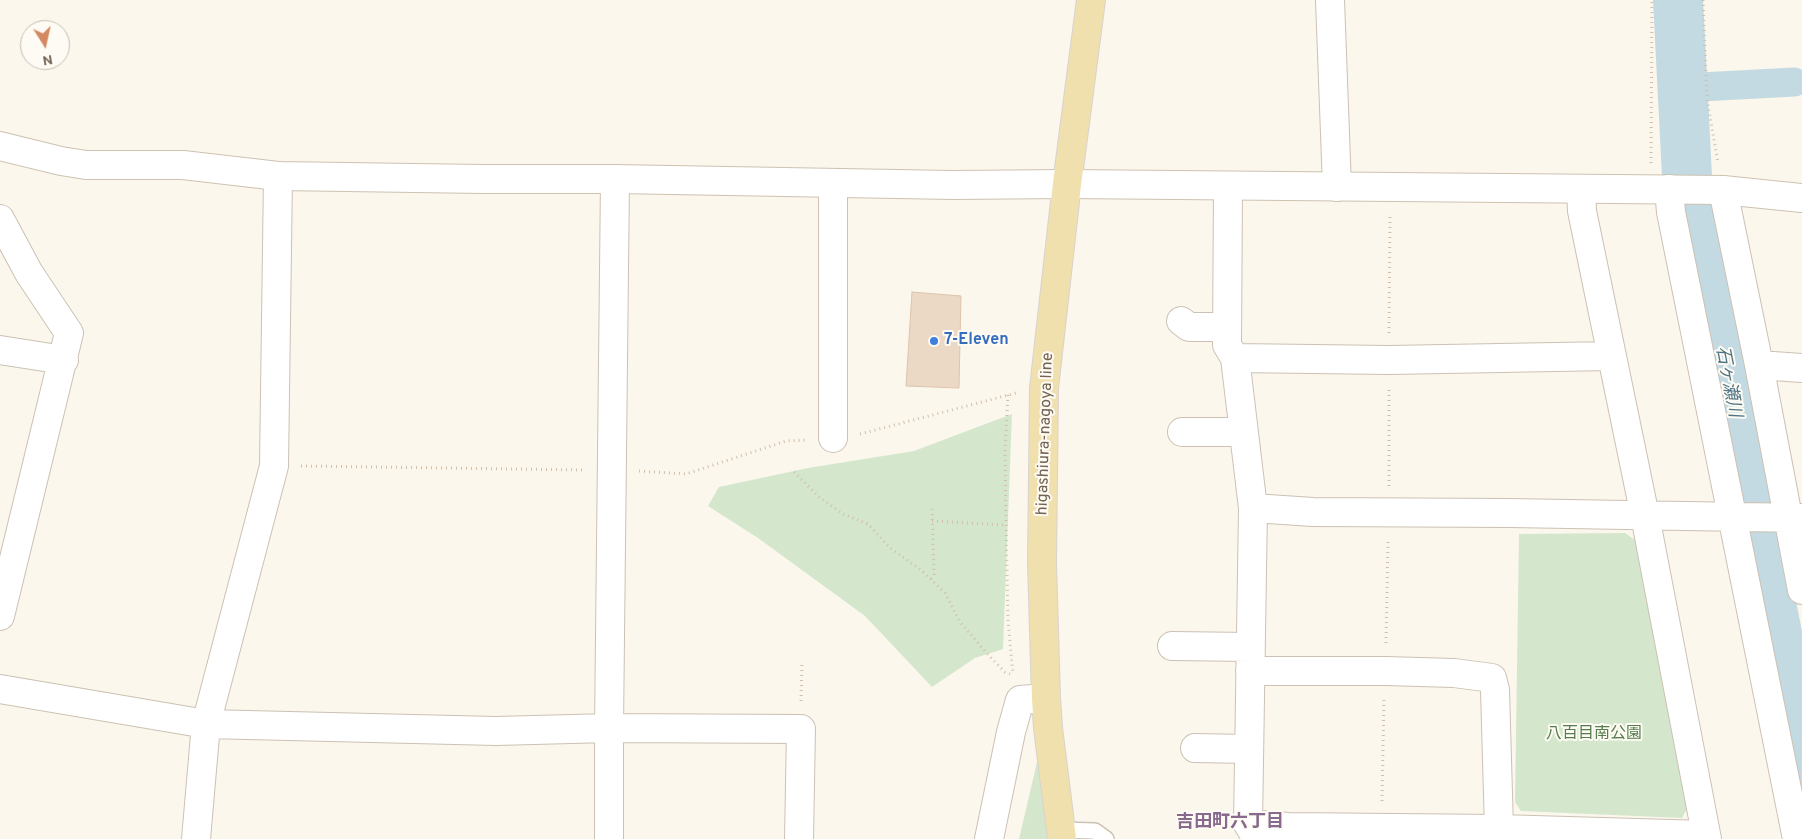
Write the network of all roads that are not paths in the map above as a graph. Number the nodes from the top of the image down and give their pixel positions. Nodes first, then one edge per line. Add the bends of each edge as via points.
1 (1091, 0) edge
2 (1330, 0) edge
3 (0, 146) edge
4 (278, 176) junction
5 (615, 179) junction
6 (833, 183) junction
7 (1067, 184) junction
8 (1228, 186) junction
9 (1337, 187) junction
10 (1581, 189) junction
11 (1660, 189) junction
12 (1722, 190) junction
13 (1802, 198) edge
14 (0, 219) edge
15 (1181, 321) dead end
16 (1226, 327) junction
17 (0, 350) edge
18 (1611, 356) junction
19 (1235, 358) junction
20 (64, 360) junction
21 (1759, 364) junction
22 (1802, 368) edge
23 (1182, 432) dead end
24 (1243, 432) junction
25 (833, 438) road end
26 (1253, 508) junction
27 (1645, 516) junction
28 (1733, 517) junction
29 (1794, 518) edge
30 (1802, 590) edge
31 (0, 616) edge
32 (1172, 646) dead end
33 (1250, 659) junction
34 (0, 689) edge
35 (1046, 698) junction
36 (206, 724) junction
37 (608, 728) junction
38 (1195, 748) dead end
39 (1249, 749) junction
40 (1499, 828) junction
41 (1253, 832) edge
42 (1061, 834) edge
43 (1707, 837) edge
44 (196, 839) edge
45 (609, 839) edge
46 (799, 839) edge
47 (988, 839) edge
48 (1106, 839) edge
49 (1797, 839) edge

1 - 7 main road, higashiura-nagoya line
2 - 9 street
3 - 4 street via 86,165 183,165
4 - 5 street
4 - 36 street via 274,466
5 - 6 street
5 - 37 street
6 - 7 street
6 - 25 street
7 - 8 street
7 - 35 main road, higashiura-nagoya line via 1044,388 1042,563
8 - 9 street
8 - 16 street
9 - 10 street
10 - 11 street
10 - 18 street via 1582,211
11 - 12 street
11 - 28 street via 1672,212
12 - 13 street
12 - 21 street
14 - 20 street via 29,273 69,333
15 - 16 street via 1188,327
16 - 19 street via 1227,345
17 - 20 street
18 - 19 street via 1389,360
18 - 27 street
19 - 24 street
20 - 31 street
21 - 22 street
21 - 29 street
23 - 24 street
24 - 26 street
26 - 27 street via 1313,512
26 - 33 street
27 - 28 street
27 - 43 street
28 - 29 street
28 - 49 street
29 - 30 street
32 - 33 street
33 - 39 street
33 - 40 street via 1492,678
34 - 36 street
35 - 42 main road, higashiura-nagoya line
35 - 47 street via 1020,700
36 - 37 street via 496,731
36 - 44 street
37 - 45 street
37 - 46 street via 801,729
38 - 39 street
39 - 41 street
40 - 41 street via 1288,827
40 - 43 street
42 - 48 lane via 1095,831

